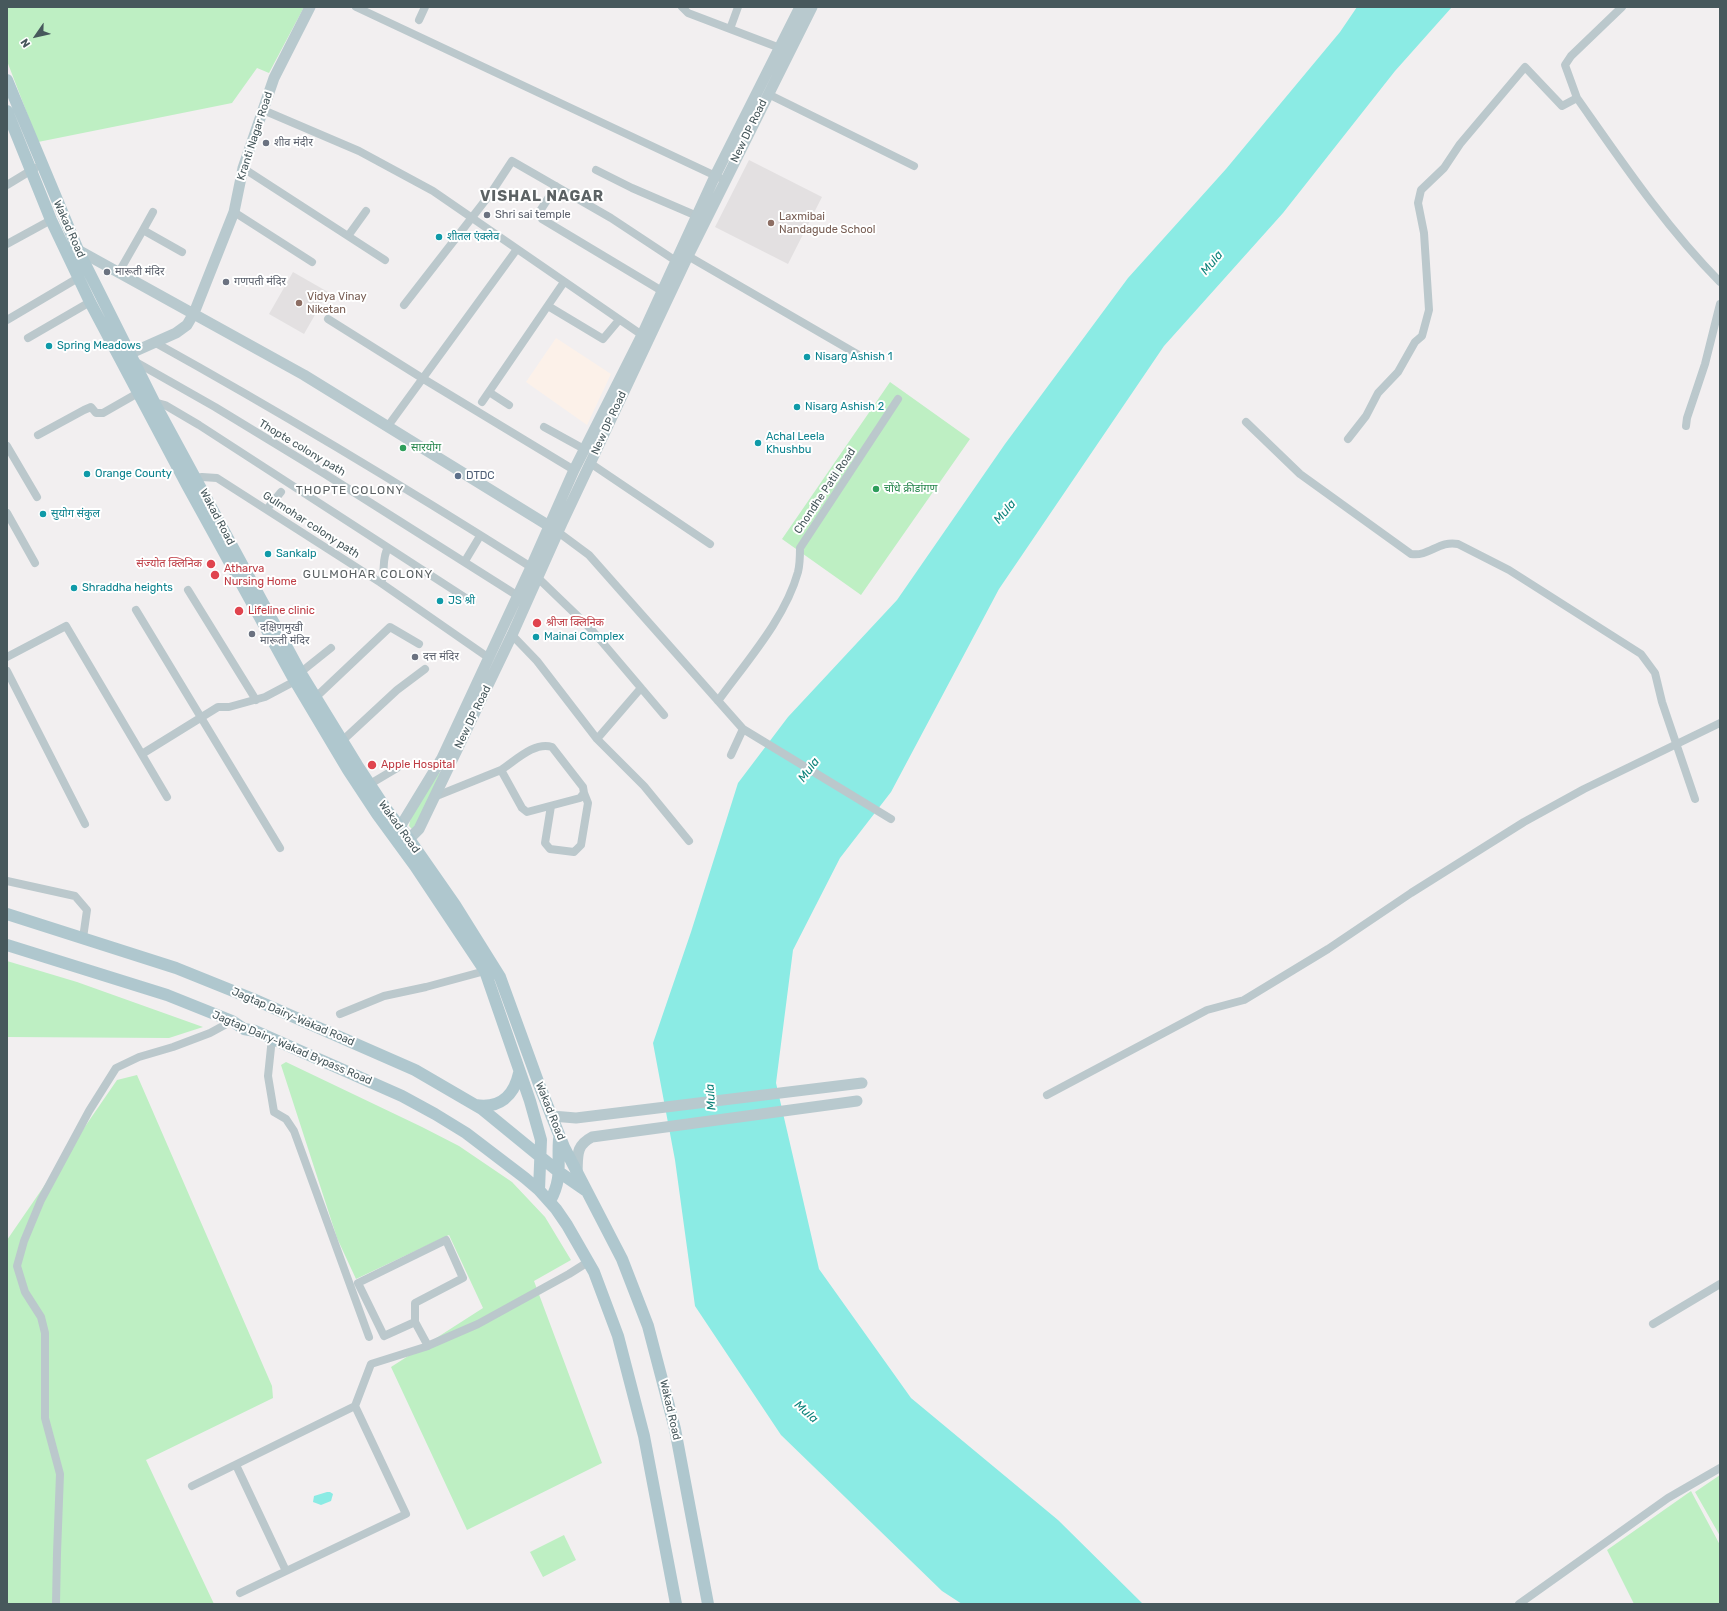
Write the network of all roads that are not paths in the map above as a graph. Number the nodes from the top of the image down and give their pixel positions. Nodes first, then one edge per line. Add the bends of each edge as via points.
1 (310, 7) edge
2 (356, 7) edge
3 (425, 7) edge
4 (682, 7) edge
5 (738, 7) edge
6 (800, 7) edge
7 (812, 7) edge
8 (1622, 7) edge
9 (419, 20) dead end
10 (730, 29) junction
11 (780, 48) junction
12 (7, 80) edge
13 (768, 94) junction
14 (1577, 98) junction
15 (263, 110) junction
16 (7, 111) edge
17 (914, 166) dead end
18 (36, 167) junction
19 (243, 168) junction
20 (596, 170) dead end
21 (720, 178) junction
22 (7, 185) edge
23 (556, 186) junction
24 (366, 211) dead end
25 (153, 212) dead end
26 (234, 212) junction
27 (696, 216) junction
28 (472, 217) junction
29 (51, 220) junction
30 (143, 230) junction
31 (348, 236) junction
32 (7, 244) edge
33 (517, 249) junction
34 (72, 251) junction
35 (182, 252) dead end
36 (688, 256) junction
37 (385, 260) dead end
38 (676, 261) junction
39 (312, 262) dead end
40 (119, 272) junction
41 (78, 278) junction
42 (564, 282) junction
43 (1720, 282) edge
44 (662, 291) junction
45 (90, 302) junction
46 (1720, 304) edge
47 (404, 305) dead end
48 (548, 306) junction
49 (194, 313) junction
50 (328, 319) dead end
51 (7, 320) edge
52 (619, 320) junction
53 (642, 335) junction
54 (28, 338) dead end
55 (154, 342) junction
56 (857, 354) dead end
57 (128, 357) junction
58 (422, 378) junction
59 (489, 392) junction
60 (138, 393) junction
61 (898, 399) dead end
62 (154, 402) junction
63 (482, 402) dead end
64 (509, 405) dead end
65 (1246, 422) dead end
66 (388, 426) junction
67 (1686, 426) dead end
68 (544, 427) dead end
69 (38, 435) dead end
70 (1348, 439) dead end
71 (7, 446) edge
72 (584, 450) junction
73 (590, 462) junction
74 (574, 470) junction
75 (196, 478) junction
76 (281, 492) dead end
77 (37, 497) dead end
78 (267, 509) junction
79 (7, 513) edge
80 (554, 529) junction
81 (480, 536) junction
82 (710, 544) dead end
83 (388, 548) junction
84 (465, 561) junction
85 (35, 563) dead end
86 (532, 567) junction
87 (537, 577) junction
88 (381, 583) junction
89 (188, 590) dead end
90 (518, 596) junction
91 (472, 602) dead end
92 (136, 610) dead end
93 (512, 635) junction
94 (419, 644) dead end
95 (331, 648) dead end
96 (7, 657) edge
97 (489, 658) junction
98 (425, 669) dead end
99 (7, 671) edge
100 (300, 677) junction
101 (641, 688) junction
102 (316, 697) junction
103 (256, 700) junction
104 (718, 702) junction
105 (664, 715) dead end
106 (200, 717) junction
107 (1720, 723) edge
108 (743, 729) junction
109 (596, 739) junction
110 (342, 740) junction
111 (1677, 743) junction
112 (142, 754) junction
113 (731, 755) dead end
114 (397, 768) dead end
115 (501, 770) junction
116 (370, 784) junction
117 (584, 793) junction
118 (168, 797) dead end
119 (434, 797) junction
120 (1695, 799) dead end
121 (551, 806) junction
122 (891, 819) dead end
123 (85, 824) dead end
124 (401, 837) junction
125 (689, 841) dead end
126 (280, 848) dead end
127 (7, 881) edge
128 (7, 914) edge
129 (83, 938) junction
130 (7, 945) edge
131 (485, 971) junction
132 (340, 1014) dead end
133 (232, 1021) junction
134 (272, 1038) junction
135 (519, 1073) junction
136 (862, 1083) dead end
137 (1046, 1095) dead end
138 (857, 1101) dead end
139 (474, 1104) junction
140 (552, 1116) junction
141 (560, 1135) junction
142 (541, 1156) junction
143 (557, 1170) junction
144 (577, 1174) junction
145 (539, 1190) junction
146 (586, 1191) junction
147 (550, 1202) junction
148 (588, 1262) junction
149 (1720, 1284) edge
150 (416, 1322) junction
151 (1653, 1324) dead end
152 (369, 1337) dead end
153 (428, 1346) junction
154 (355, 1406) junction
155 (236, 1465) junction
156 (1720, 1468) edge
157 (192, 1486) dead end
158 (286, 1571) junction
159 (240, 1593) dead end
160 (56, 1604) edge
161 (676, 1604) edge
162 (708, 1604) edge
163 (1519, 1604) edge

1 - 15 main road, Kranti Nagar Road via 274,78
2 - 21 street
3 - 9 street
4 - 10 street via 688,13
5 - 10 street
6 - 11 main road, New DP Road
7 - 13 main road, New DP Road
8 - 14 street via 1571,56 1565,65
10 - 11 street
11 - 21 main road, New DP Road
12 - 18 main road, Wakad Road
13 - 17 street
13 - 21 main road, New DP Road
14 - 43 street via 1641,189 1692,254
14 - 70 street via 1562,106 1525,66 1460,144 1444,168 1421,190 1418,202 1424,233 1429,310 1422,336 1415,342 1398,372 1378,393 1366,416
15 - 19 main road, Kranti Nagar Road
15 - 28 street via 359,151 433,191
16 - 18 main road, Wakad Road
18 - 22 street
18 - 29 main road, Wakad Road
18 - 34 main road, Wakad Road
19 - 26 main road, Kranti Nagar Road
19 - 31 street
20 - 27 street
21 - 27 main road, New DP Road
21 - 36 main road, New DP Road
23 - 28 street via 512,161 491,194
23 - 38 street via 611,218
23 - 44 street via 540,211 542,219
24 - 31 street
25 - 30 street
26 - 39 street
26 - 49 main road, Kranti Nagar Road
27 - 38 main road, New DP Road
28 - 33 street
28 - 47 street
29 - 32 street
29 - 34 main road, Wakad Road
30 - 35 street
30 - 40 street
31 - 37 street
33 - 42 street
33 - 58 street
34 - 40 main road
34 - 41 main road, Wakad Road
34 - 57 main road, Wakad Road
36 - 56 street
36 - 73 main road, New DP Road
38 - 44 main road, New DP Road
40 - 49 main road
41 - 45 main road, Wakad Road
41 - 51 street
42 - 48 street
42 - 52 street
44 - 53 main road, New DP Road
45 - 54 street
45 - 57 main road, Wakad Road
46 - 67 street
48 - 52 street via 603,339
48 - 59 street
49 - 55 main road, Kranti Nagar Road via 187,325 176,333
49 - 66 main road
50 - 58 street
52 - 53 street
53 - 72 main road, New DP Road
55 - 57 main road, Kranti Nagar Road
55 - 81 street via 341,450
57 - 60 main road, Wakad Road
57 - 62 main road, Wakad Road
57 - 84 street, Thopte colony path via 215,407
58 - 66 street
58 - 74 street
59 - 63 street
59 - 64 street
60 - 69 street via 103,413 96,413 90,407
60 - 100 main road, Wakad Road via 187,485
61 - 104 street, Chondhe Patil Road via 800,548 799,570 791,594 766,635
62 - 75 main road, Wakad Road
62 - 83 street via 183,415
65 - 111 street via 1300,474 1411,554 1423,554 1450,543 1458,544 1509,570 1641,654 1655,673 1662,702
66 - 80 main road
68 - 72 street
71 - 77 street
72 - 74 main road, New DP Road
73 - 80 main road, New DP Road
73 - 82 street
74 - 80 main road, New DP Road
75 - 78 street, Gulmohar colony path via 218,478
75 - 100 main road, Wakad Road
76 - 78 street
78 - 88 street, Gulmohar colony path
79 - 85 street
80 - 86 main road, New DP Road
80 - 87 main road, New DP Road
80 - 104 street via 589,555
81 - 84 street
81 - 86 street
83 - 88 street via 384,554 385,571
83 - 91 street
84 - 90 street, Thopte colony path
86 - 90 main road, New DP Road
87 - 93 main road, New DP Road
87 - 101 street via 591,629
88 - 97 street, Gulmohar colony path
89 - 103 street
90 - 97 main road, New DP Road
92 - 106 street
93 - 109 street
93 - 119 main road, New DP Road
94 - 102 street via 390,627
95 - 100 street
96 - 112 street via 66,626
97 - 124 main road, New DP Road
98 - 110 street via 397,690
99 - 123 street
100 - 102 main road, Wakad Road
100 - 103 street
100 - 124 main road, Wakad Road via 348,770 377,814
101 - 105 street
101 - 109 street
102 - 110 main road, Wakad Road
103 - 106 street via 222,706
104 - 108 street
106 - 112 street
106 - 126 street
107 - 111 street
108 - 113 street
108 - 122 street
109 - 125 street via 644,786
110 - 116 main road, Wakad Road
111 - 120 street
111 - 137 street via 1524,822 1328,949 1244,1000 1208,1010
112 - 118 street
114 - 116 street
115 - 117 street via 537,747 545,745 552,747 583,787
115 - 119 street
115 - 121 street via 522,808 527,812
116 - 124 main road, Wakad Road
117 - 121 street via 580,798
117 - 121 street via 588,803 581,845 574,852 547,847
119 - 124 main road, New DP Road via 419,829
124 - 131 main road, Wakad Road
124 - 140 main road, Wakad Road via 455,905 500,976
127 - 129 street via 75,896 87,910
128 - 129 main road, Jagtap Dairy-Wakad Road
129 - 139 main road, Jagtap Dairy-Wakad Road via 176,968 254,999 414,1070
130 - 133 main road, Jagtap Dairy-Wakad Bypass Road via 167,995
131 - 132 street via 384,996
131 - 135 main road, Wakad Road
133 - 134 main road, Jagtap Dairy-Wakad Bypass Road via 244,1029
133 - 160 street via 203,1036 139,1057 116,1068 89,1110 41,1200 24,1241 17,1266 25,1292 41,1317 45,1332 45,1418 60,1474
134 - 145 main road, Jagtap Dairy-Wakad Bypass Road via 402,1096 435,1114 466,1133
134 - 152 street via 268,1076 274,1112 286,1119 294,1131
135 - 139 main road via 514,1088 503,1100 486,1106
135 - 142 main road, Wakad Road via 541,1140
136 - 140 main road via 576,1118
138 - 144 main road via 592,1137 583,1141 578,1152
139 - 142 main road, Jagtap Dairy-Wakad Road
140 - 141 main road, Wakad Road
141 - 143 main road
141 - 144 main road, Wakad Road
142 - 143 main road, Jagtap Dairy-Wakad Road
142 - 145 main road, Wakad Road
143 - 146 main road, Jagtap Dairy-Wakad Road
143 - 147 main road via 557,1189
144 - 146 main road, Wakad Road
145 - 147 main road, Jagtap Dairy-Wakad Bypass Road
146 - 162 main road, Wakad Road via 622,1260 648,1326 675,1429
147 - 148 main road via 567,1225
148 - 153 street via 478,1324
148 - 161 main road via 613,1321 631,1382 644,1436
149 - 151 street
150 - 150 street via 384,1336 358,1283 446,1240 463,1278 415,1303
150 - 153 street
153 - 154 street via 370,1364
154 - 155 street
154 - 158 street via 406,1514
155 - 157 street
155 - 158 street
156 - 163 street via 1668,1498
158 - 159 street

